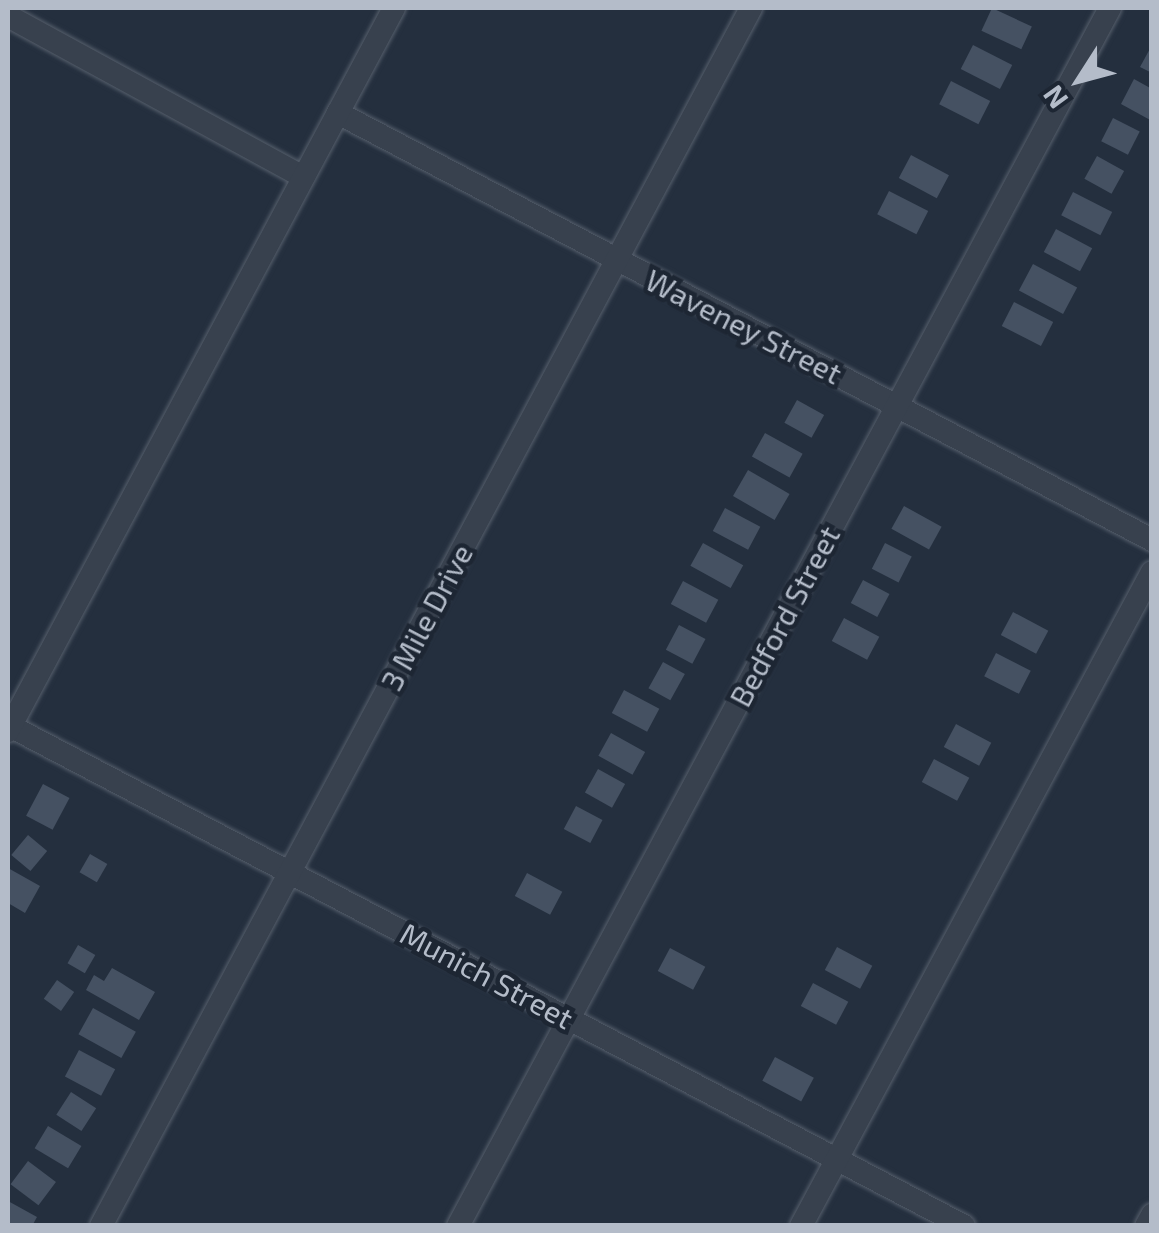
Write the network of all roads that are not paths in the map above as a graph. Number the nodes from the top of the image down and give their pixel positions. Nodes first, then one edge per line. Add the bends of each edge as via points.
1 (394, 8) edge
2 (752, 8) edge
3 (1110, 8) edge
4 (8, 16) edge
5 (338, 113) junction
6 (304, 177) junction
7 (617, 260) junction
8 (896, 406) junction
9 (1152, 540) edge
10 (1152, 572) edge
11 (9, 729) edge
12 (290, 872) junction
13 (569, 1018) junction
14 (837, 1159) junction
15 (1152, 1215) edge
16 (101, 1226) edge
17 (458, 1226) edge
18 (801, 1226) edge
19 (964, 1226) edge
20 (1146, 1226) edge

1 - 5 street
2 - 7 street, 3 Mile Drive
3 - 8 street, Bedford Street
4 - 6 street
5 - 6 street
5 - 7 street, Waveney Street
6 - 11 street
7 - 8 street, Waveney Street
7 - 12 street, 3 Mile Drive
8 - 9 street, Waveney Street
8 - 13 street, Bedford Street
10 - 14 street
11 - 12 street, Munich Street
12 - 13 street, Munich Street
12 - 16 street, 3 Mile Drive
13 - 14 street, Munich Street
13 - 17 street, Bedford Street
14 - 18 street
14 - 19 street, Munich Street
15 - 20 street

